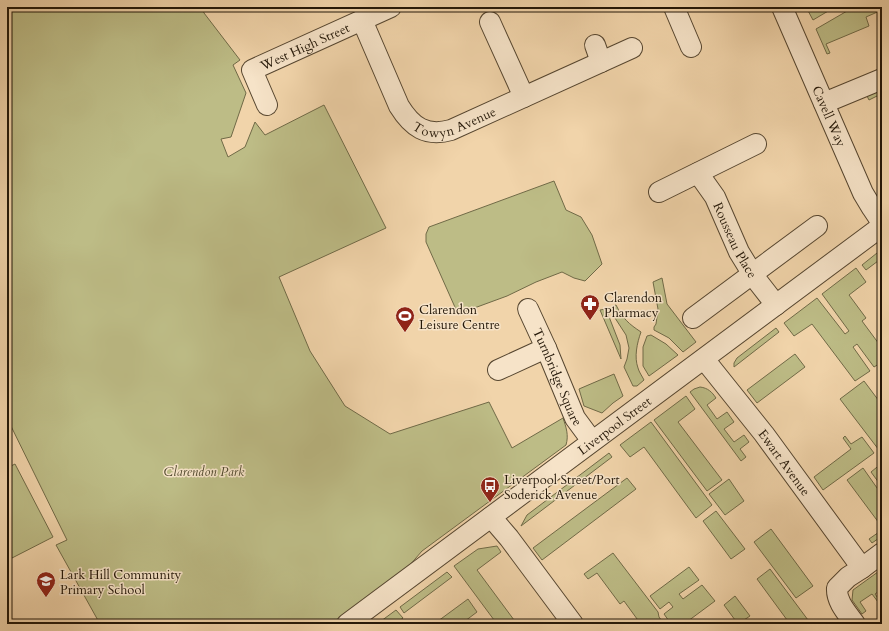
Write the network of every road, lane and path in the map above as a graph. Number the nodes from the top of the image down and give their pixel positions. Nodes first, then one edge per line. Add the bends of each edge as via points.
1 (391, 7) edge
2 (674, 7) edge
3 (782, 7) edge
4 (362, 20) junction
5 (490, 22) dead end
6 (691, 47) dead end
7 (632, 48) dead end
8 (882, 78) edge
9 (524, 97) junction
10 (824, 103) junction
11 (267, 105) dead end
12 (756, 144) dead end
13 (698, 173) junction
14 (660, 192) dead end
15 (882, 223) edge
16 (817, 226) dead end
17 (882, 226) edge
18 (752, 274) junction
19 (776, 305) junction
20 (528, 309) dead end
21 (693, 318) dead end
22 (546, 348) junction
23 (704, 359) junction
24 (498, 370) dead end
25 (592, 441) junction
26 (491, 517) junction
27 (882, 553) edge
28 (862, 568) junction
29 (347, 624) edge
30 (573, 624) edge
31 (856, 624) edge

1 - 4 street, West High Street
2 - 6 street via 675,29
3 - 10 street, Cavell Way
4 - 9 street, Towyn Avenue via 399,106 419,128 442,133
4 - 11 street, West High Street via 252,70
5 - 9 street via 508,41
7 - 9 street, Towyn Avenue via 598,53
8 - 10 street
10 - 15 street, Cavell Way via 863,193
12 - 13 street
13 - 14 street
13 - 18 street, Rousseau Place via 715,197 739,252
16 - 18 street
17 - 19 street, Liverpool Street
18 - 19 street, Rousseau Place
18 - 21 street
19 - 23 street, Liverpool Street
20 - 22 street, Turnbridge Square
22 - 24 street
22 - 25 street, Turnbridge Square via 575,418
23 - 25 street, Liverpool Street
23 - 28 street, Ewart Avenue via 764,434
25 - 26 street, Liverpool Street
26 - 29 street, Liverpool Street
26 - 30 street
27 - 28 street
28 - 31 street via 848,577 837,588 836,594

